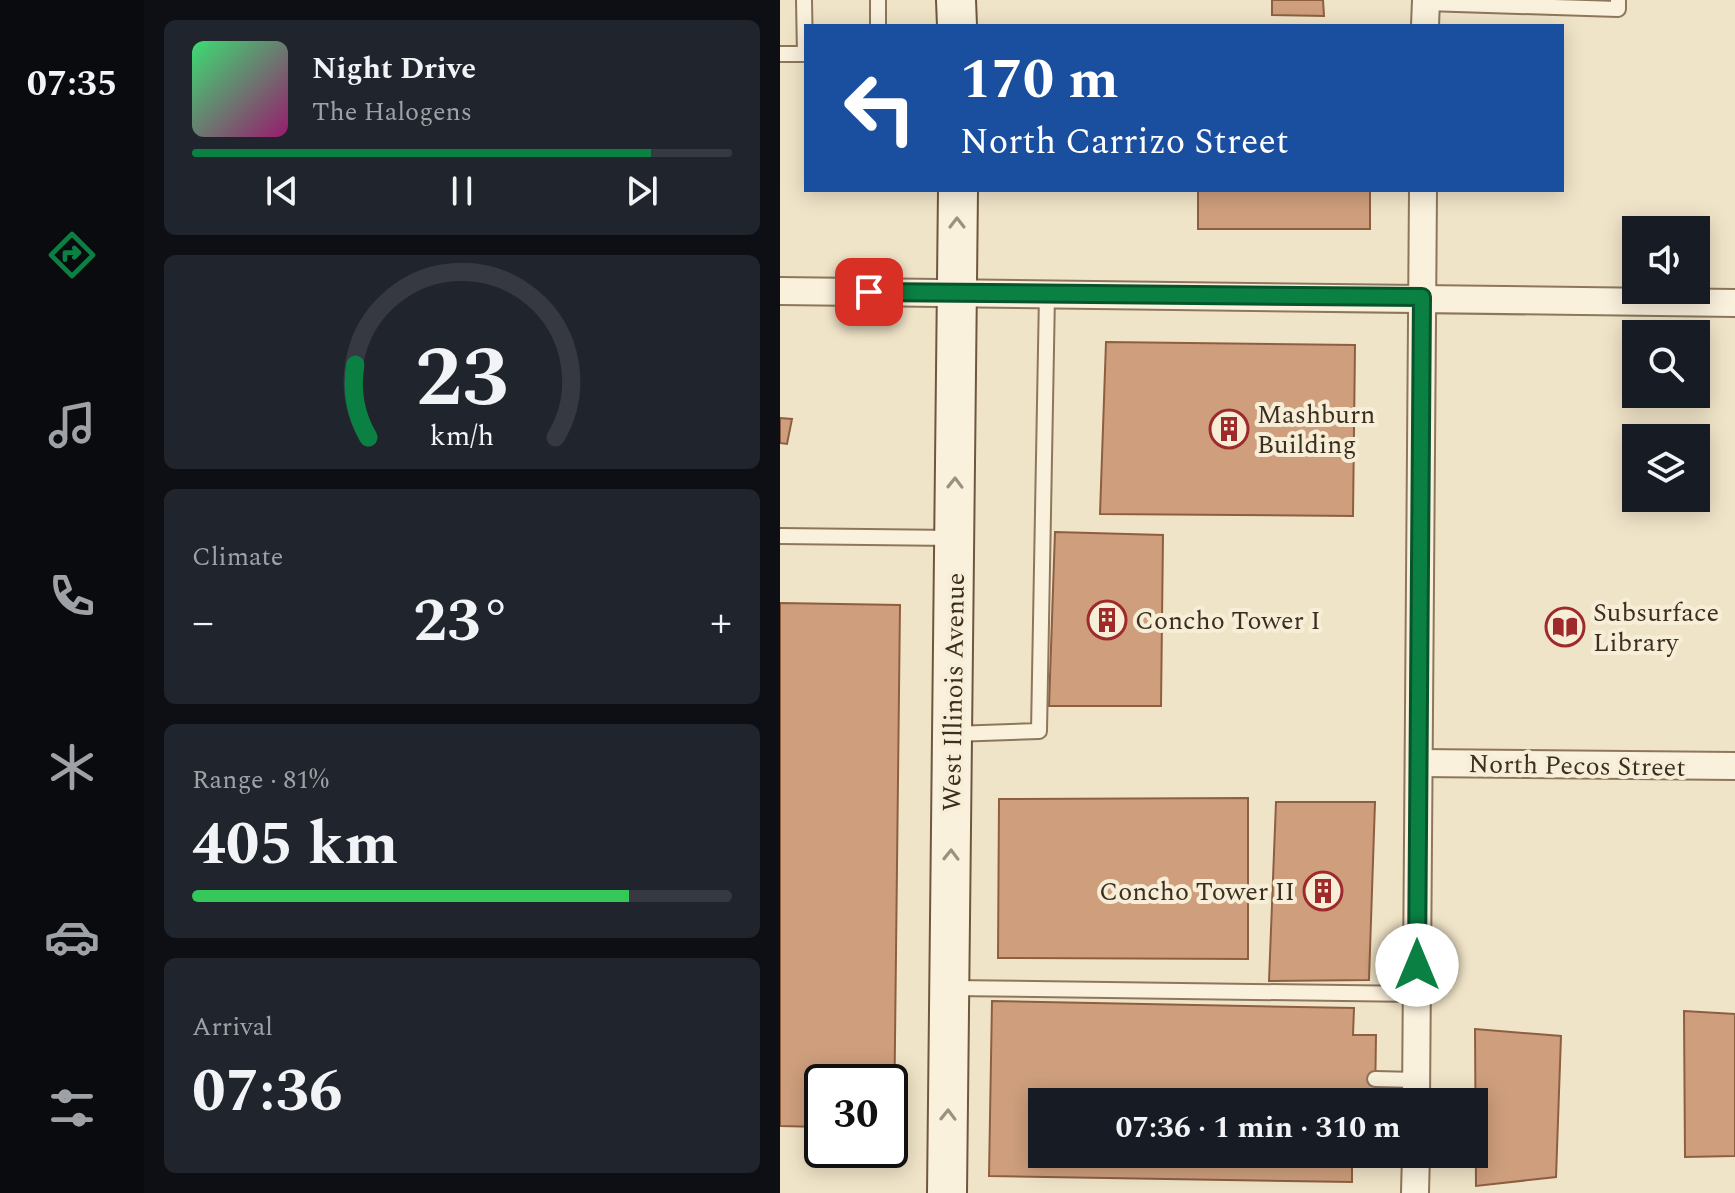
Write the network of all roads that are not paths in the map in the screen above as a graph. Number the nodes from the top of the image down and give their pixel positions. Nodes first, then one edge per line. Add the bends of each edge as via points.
1 (804, 0) edge
2 (878, 0) edge
3 (956, 0) edge
4 (1618, 0) edge
5 (1426, 10) edge
6 (804, 24) edge
7 (878, 24) edge
8 (957, 24) edge
9 (780, 54) edge
10 (804, 54) edge
11 (958, 192) edge
12 (1423, 192) edge
13 (780, 291) edge
14 (957, 293) junction
15 (1047, 294) junction
16 (1422, 297) junction
17 (1735, 303) edge
18 (780, 536) edge
19 (954, 538) junction
20 (952, 734) junction
21 (1419, 763) junction
22 (1735, 766) edge
23 (949, 988) junction
24 (1417, 994) junction
25 (1375, 1079) dead end
26 (1406, 1088) edge
27 (1416, 1088) edge
28 (1416, 1168) edge
29 (947, 1193) edge
30 (1415, 1193) edge

1 - 6 lane
2 - 7 lane
3 - 8 main road
4 - 5 lane via 1618,9
9 - 10 lane
14 -> 11 main road, West Illinois Avenue
12 - 16 street
13 - 14 street
14 - 15 street
19 -> 14 main road, West Illinois Avenue
15 - 16 street
15 - 20 lane via 1039,731
16 - 17 street
16 - 21 street
18 - 19 lane
19 - 20 main road, West Illinois Avenue
23 -> 20 main road, West Illinois Avenue
21 - 22 street, North Pecos Street
21 - 24 street
23 - 24 lane
29 -> 23 main road, West Illinois Avenue
24 - 27 street
25 - 26 lane
28 - 30 street

